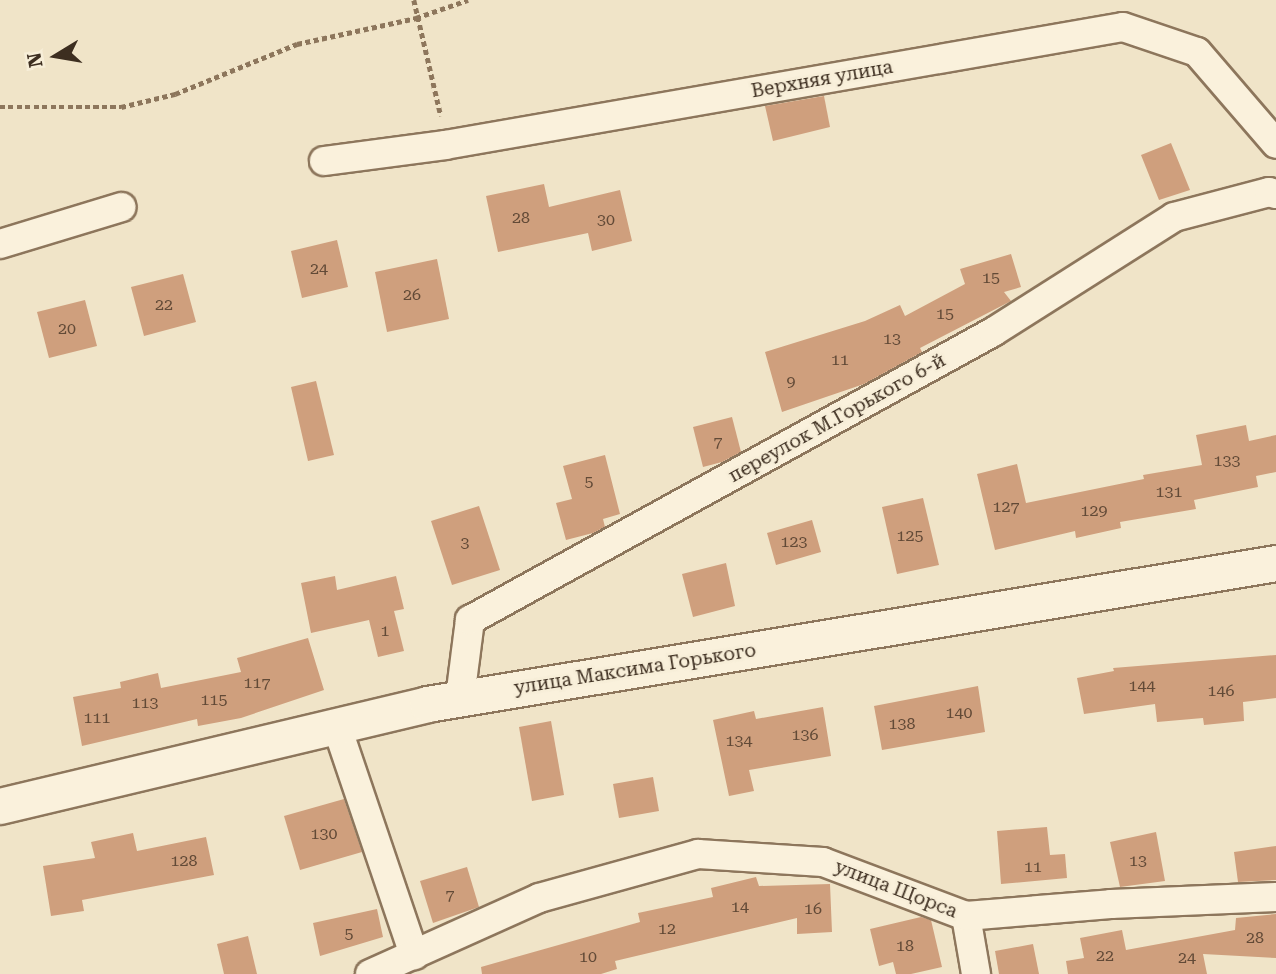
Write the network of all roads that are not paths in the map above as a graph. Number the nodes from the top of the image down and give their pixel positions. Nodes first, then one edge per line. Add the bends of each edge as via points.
1 (1276, 144) edge
2 (324, 161) dead end
3 (1276, 194) edge
4 (122, 207) dead end
5 (0, 244) edge
6 (1276, 563) edge
7 (460, 698) junction
8 (337, 727) junction
9 (0, 806) edge
10 (1276, 897) edge
11 (966, 916) junction
12 (414, 955) junction
13 (370, 974) edge
14 (976, 974) edge

1 - 2 street, Верхняя улица via 1197,52 1123,27 445,145
3 - 7 street, переулок М.Горького 6-й via 1174,217 993,332 470,620
4 - 5 street
6 - 7 street, улица Максима Горького
7 - 8 street, улица Максима Горького
8 - 9 street, улица Максима Горького
8 - 12 street
10 - 11 street, улица Щорса
11 - 12 street, улица Щорса via 823,862 698,853 540,898
11 - 14 street
12 - 13 street, улица Щорса

